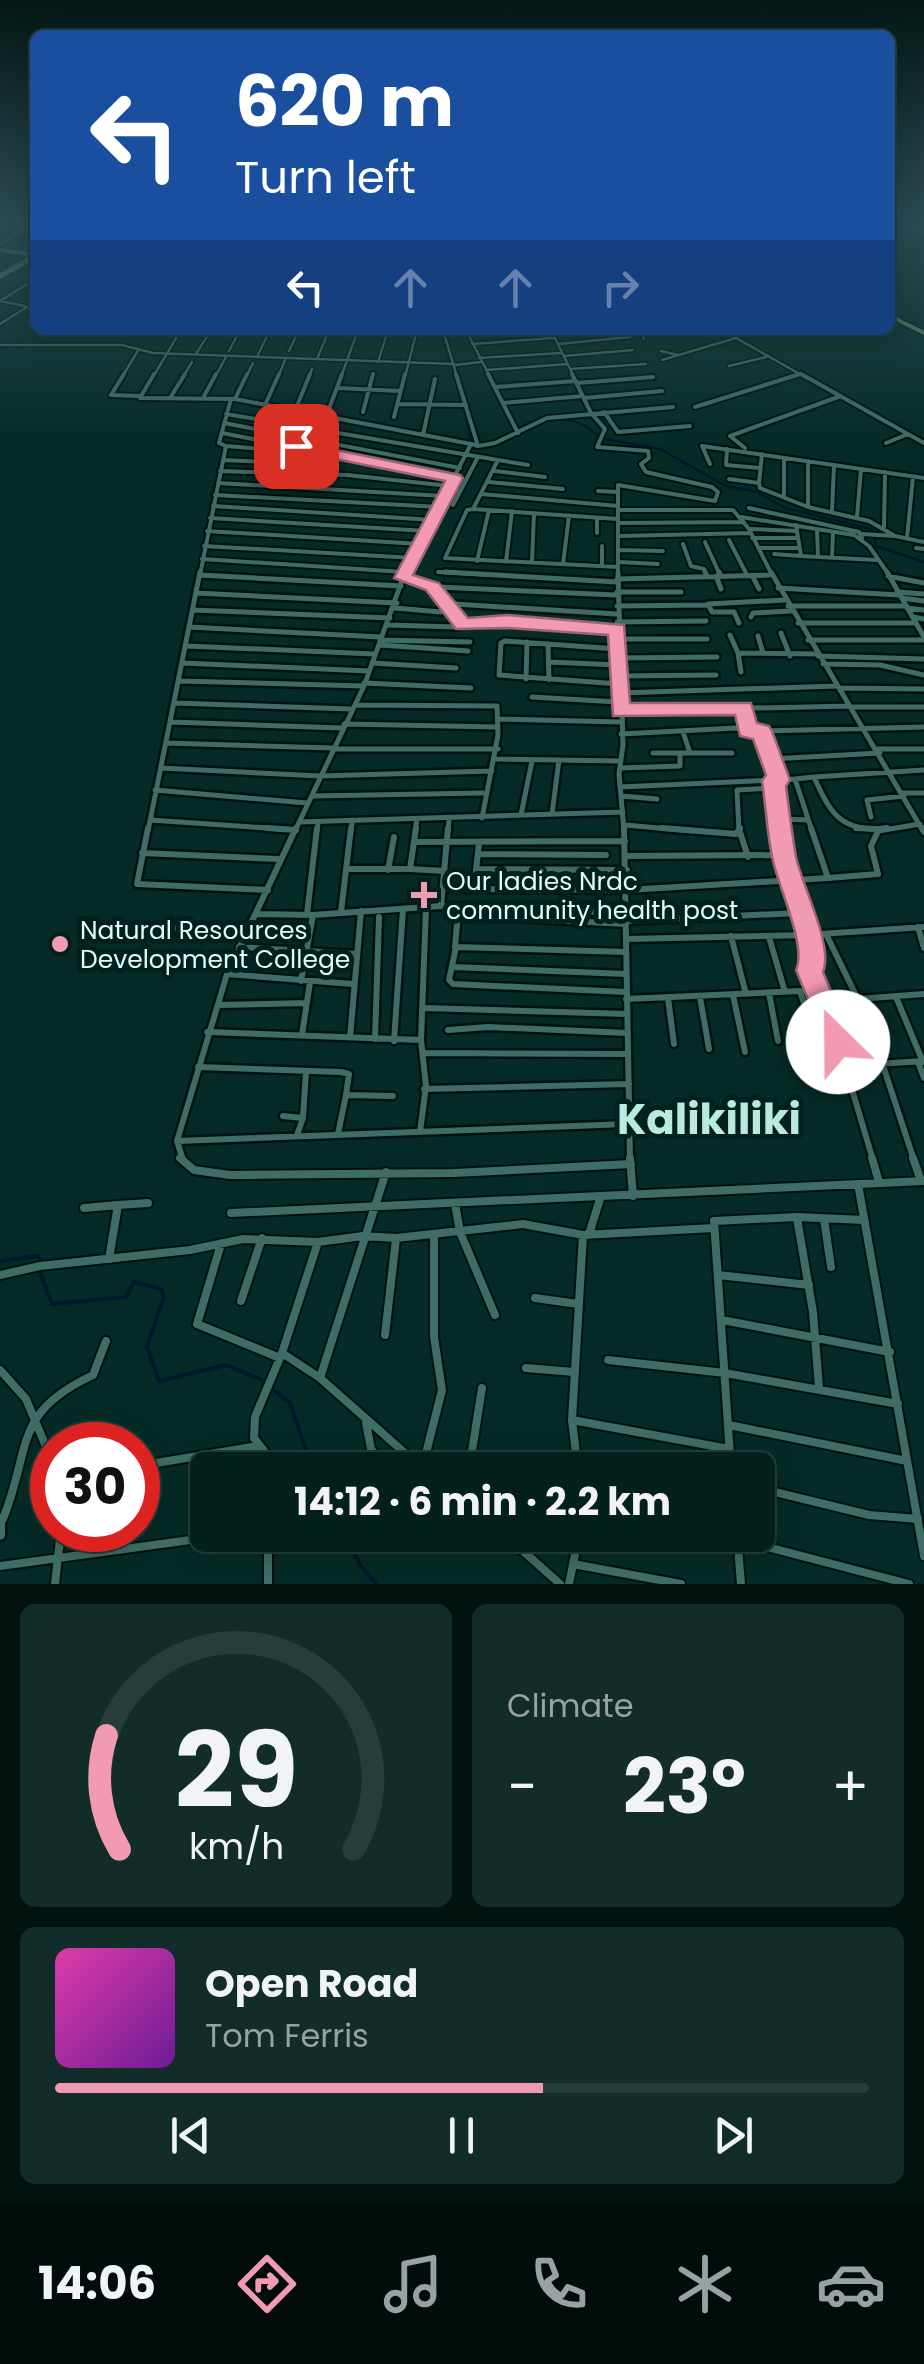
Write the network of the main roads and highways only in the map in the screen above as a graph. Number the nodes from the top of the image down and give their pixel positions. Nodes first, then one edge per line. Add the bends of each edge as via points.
1 (895, 318) edge
2 (924, 332) edge

1 - 2 main road

